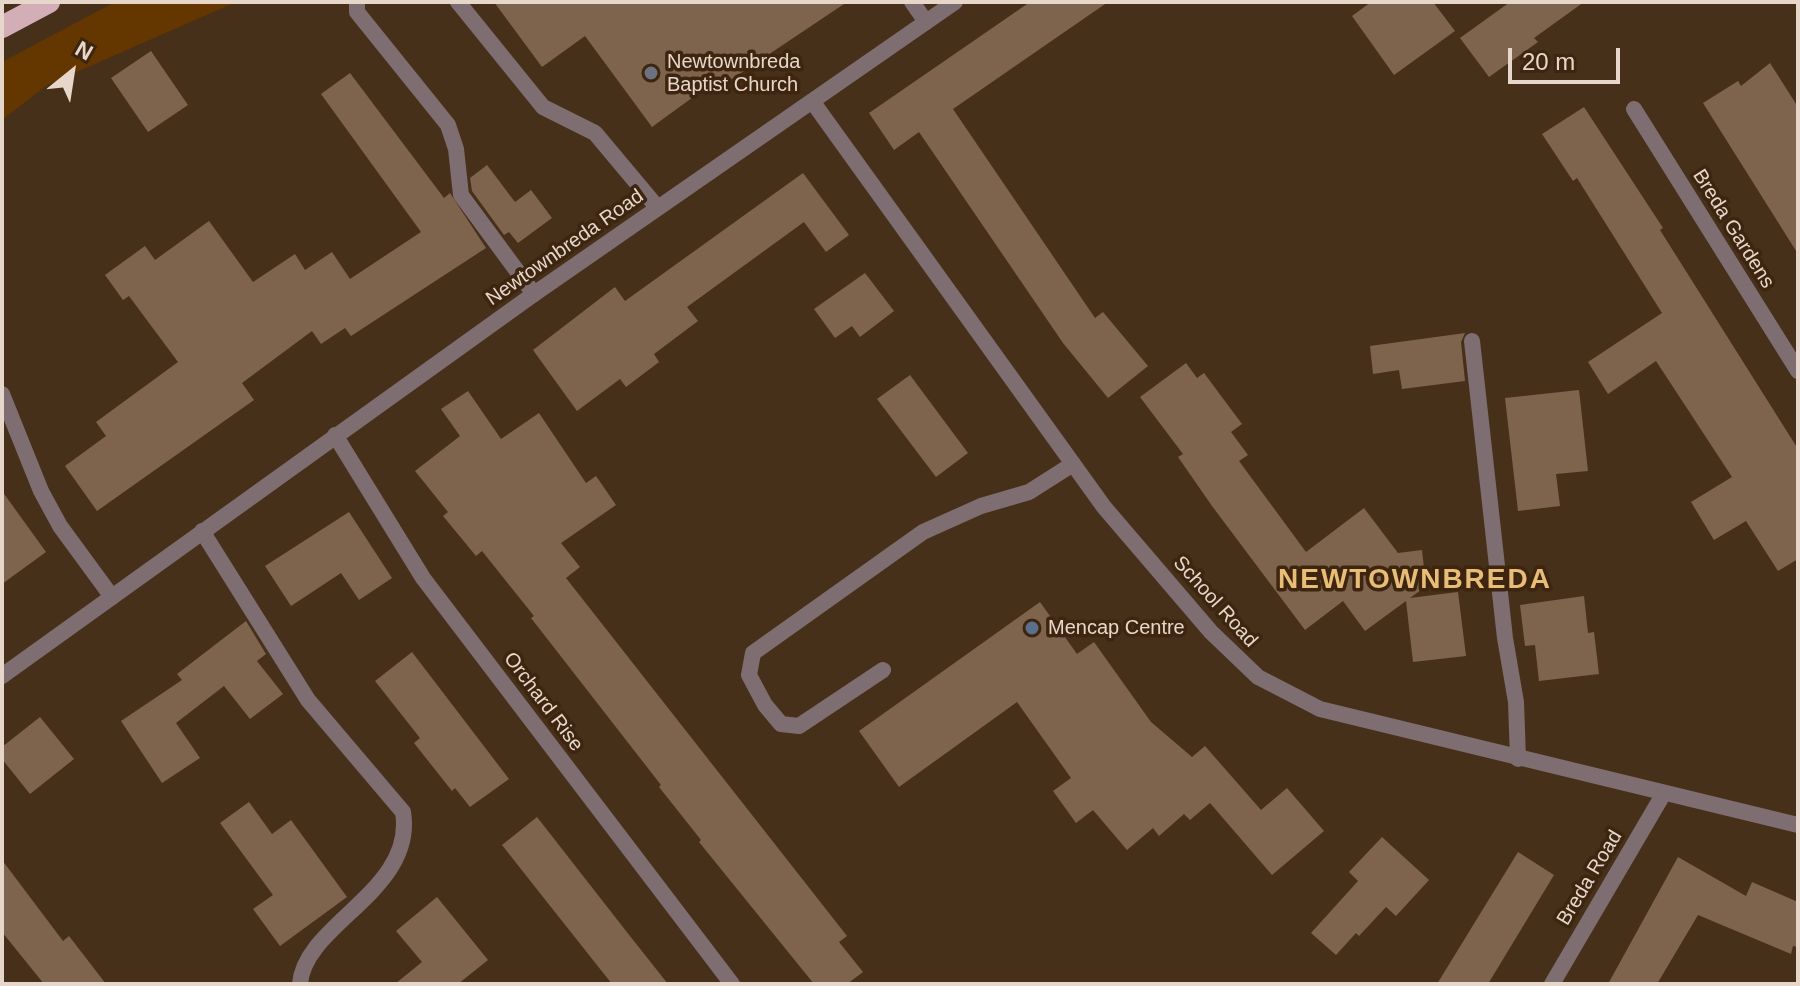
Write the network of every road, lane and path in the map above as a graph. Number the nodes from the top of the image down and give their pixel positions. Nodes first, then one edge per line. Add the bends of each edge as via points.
1 (49, 2) edge
2 (357, 2) edge
3 (458, 2) edge
4 (912, 2) edge
5 (955, 2) edge
6 (926, 22) junction
7 (2, 27) edge
8 (812, 101) junction
9 (1634, 109) dead end
10 (657, 207) junction
11 (534, 294) junction
12 (1472, 341) dead end
13 (1798, 371) edge
14 (2, 394) edge
15 (335, 435) junction
16 (1073, 464) junction
17 (202, 531) junction
18 (112, 597) junction
19 (883, 670) dead end
20 (2, 676) edge
21 (1518, 759) junction
22 (1664, 793) junction
23 (1798, 825) edge
24 (300, 984) edge
25 (732, 984) edge
26 (1552, 984) edge

1 - 7 highway
2 - 11 street via 357,12 448,125 461,195
3 - 10 street via 543,107 595,133
4 - 6 street
5 - 6 street, Newtownbreda Road
6 - 8 street, Newtownbreda Road
8 - 10 street, Newtownbreda Road
8 - 16 street, School Road
9 - 13 street, Breda Gardens
10 - 11 street, Newtownbreda Road
11 - 15 street, Newtownbreda Road
12 - 21 street via 1516,702
14 - 18 street via 41,491
15 - 17 street, Newtownbreda Road
15 - 25 street, Orchard Rise via 423,578
16 - 19 street via 1029,492 923,532 753,653 749,675 781,724 799,726
16 - 21 street, School Road via 1211,632 1258,677 1320,709
17 - 18 street, Newtownbreda Road
17 - 24 street via 308,700 403,812 406,833 399,853 307,961
18 - 20 street, Newtownbreda Road
21 - 22 street, School Road
22 - 23 street, School Road
22 - 26 street, Breda Road

